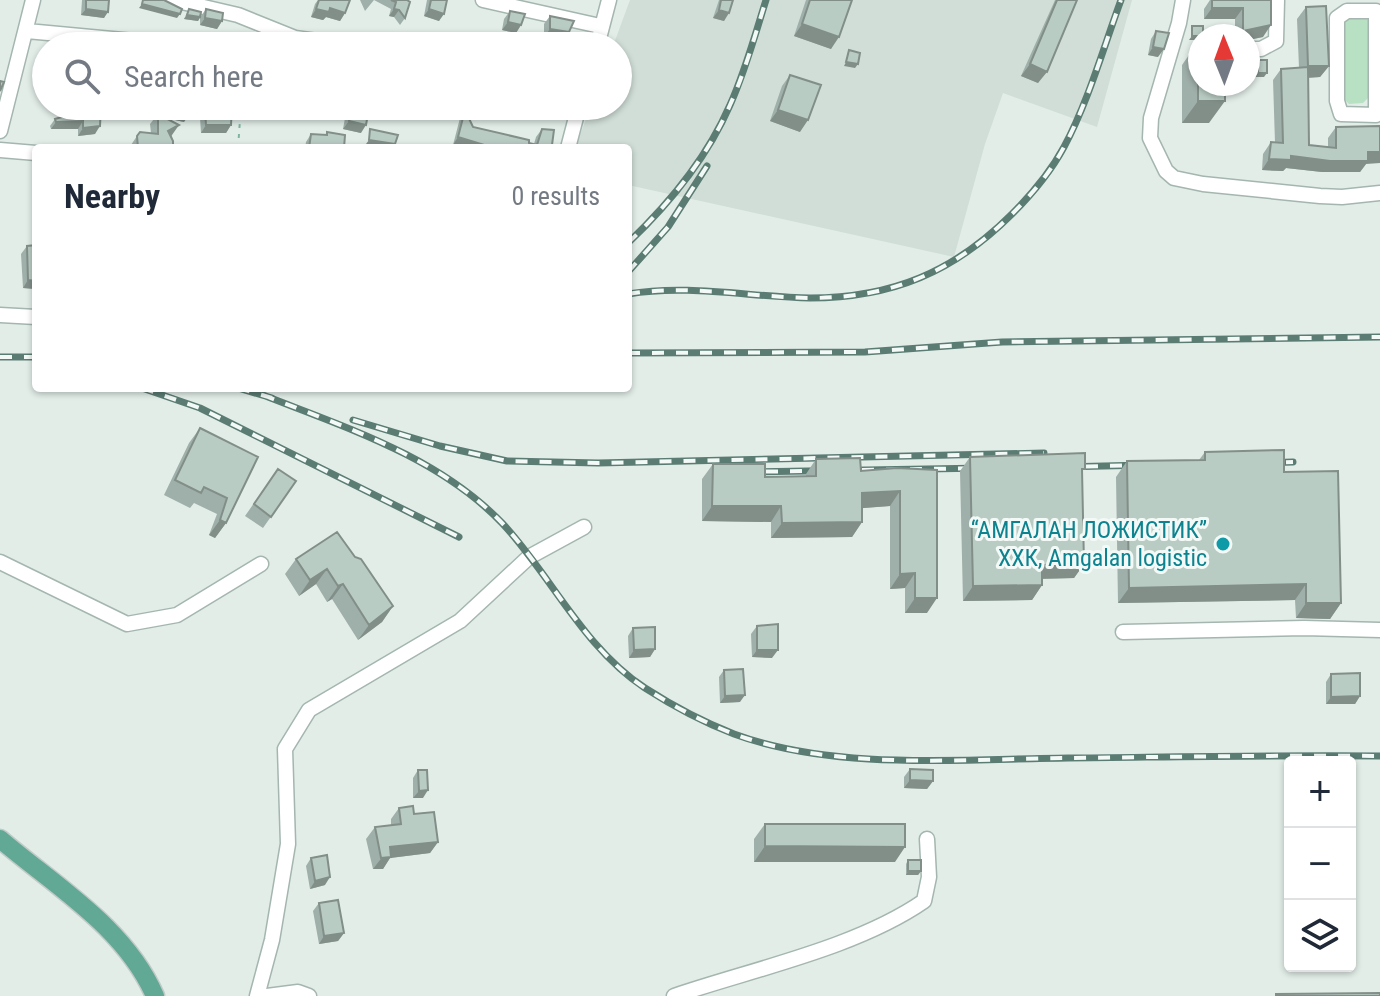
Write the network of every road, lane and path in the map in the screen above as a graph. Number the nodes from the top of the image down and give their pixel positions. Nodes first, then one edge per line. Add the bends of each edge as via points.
1 (33, 0) edge
2 (173, 0) edge
3 (483, 0) edge
4 (609, 0) edge
5 (1183, 0) edge
6 (1277, 0) edge
7 (600, 26) junction
8 (1378, 26) edge
9 (27, 31) junction
10 (38, 32) edge
11 (280, 32) edge
12 (599, 32) edge
13 (1260, 49) edge
14 (240, 120) edge
15 (575, 120) edge
16 (0, 131) edge
17 (238, 144) edge
18 (569, 144) edge
19 (0, 150) edge
20 (32, 153) edge
21 (1380, 193) edge
22 (0, 315) edge
23 (32, 317) edge
24 (584, 527) dead end
25 (0, 562) edge
26 (261, 564) dead end
27 (1380, 630) edge
28 (1123, 632) dead end
29 (0, 839) edge
30 (927, 839) dead end
31 (155, 996) edge
32 (257, 996) edge
33 (267, 996) edge
34 (309, 996) edge
35 (674, 996) edge

1 - 9 street
2 - 11 street via 238,15
3 - 7 street
4 - 7 street
5 - 21 street via 1151,118 1150,138 1166,171 1203,184 1320,196
6 - 13 street via 1276,41
7 - 12 street
8 - 8 street via 1376,11 1347,11 1337,18 1341,114 1376,115
9 - 10 street
9 - 16 street
14 - 17 path
15 - 18 street
19 - 20 street
22 - 23 street
24 - 32 street via 529,557 460,621 309,710 285,749 288,844
25 - 26 street via 127,624 177,615
27 - 28 street
29 - 31 main road via 117,938
30 - 35 street via 924,901 900,918
33 - 34 street

